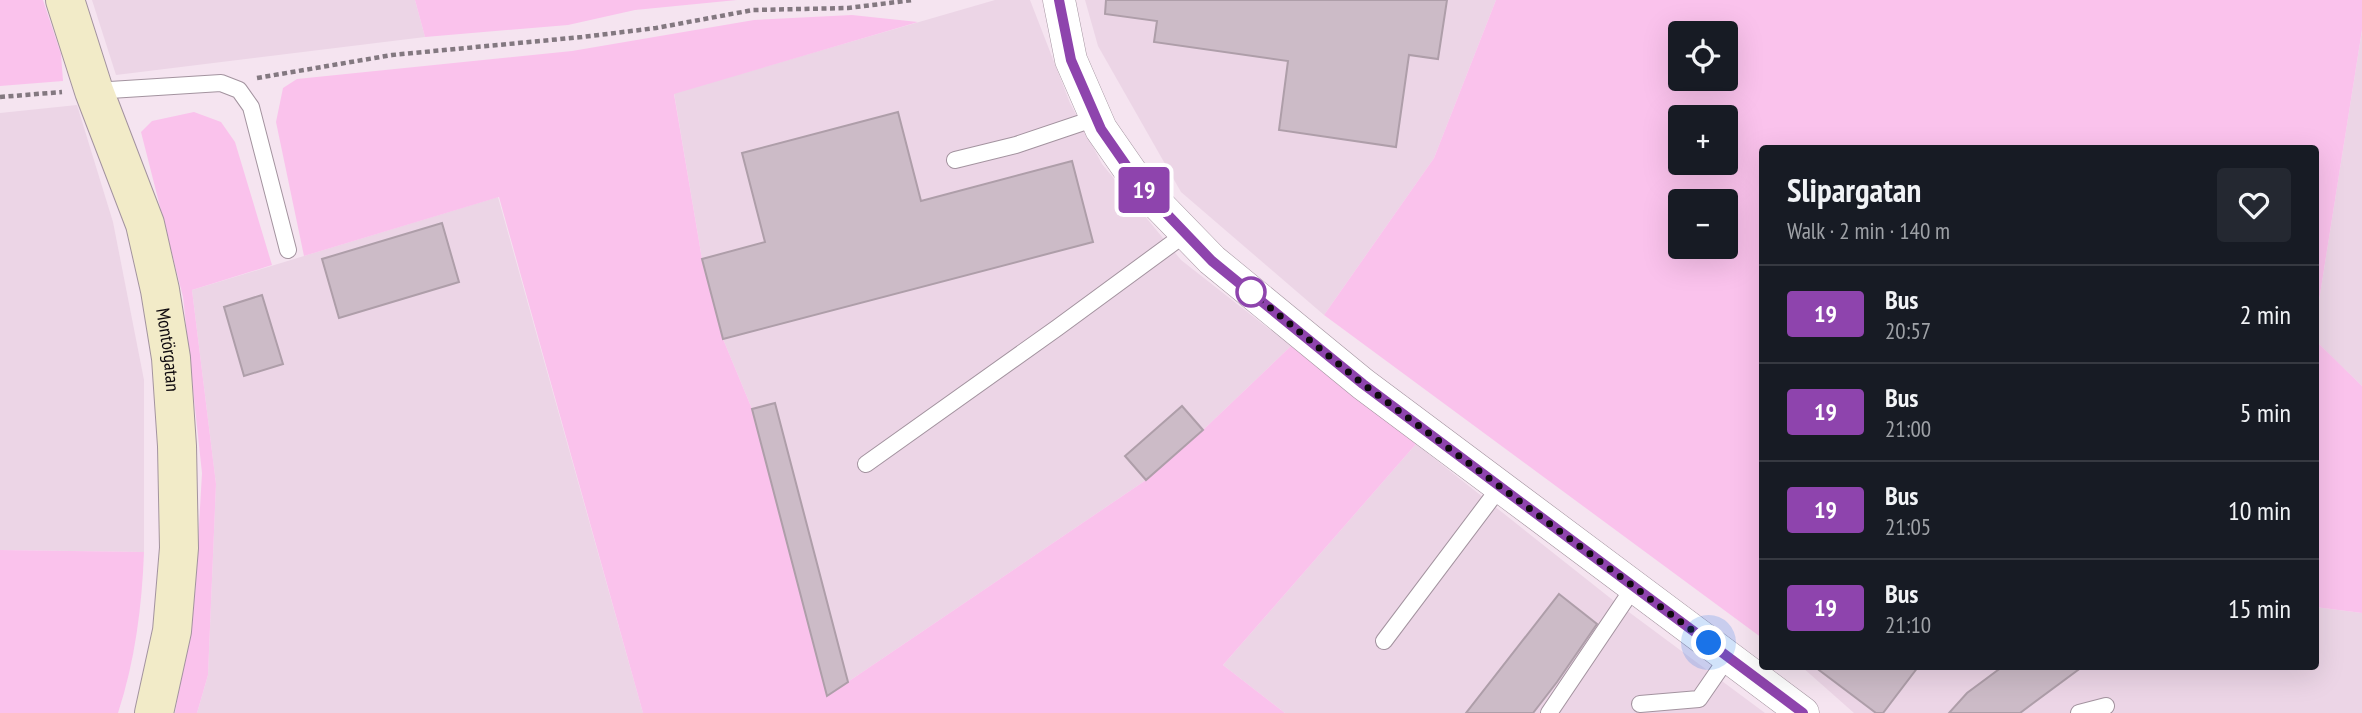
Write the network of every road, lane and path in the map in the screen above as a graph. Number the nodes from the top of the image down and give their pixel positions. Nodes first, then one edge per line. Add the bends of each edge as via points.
1 (65, 0) edge
2 (913, 0) edge
3 (1059, 0) edge
4 (221, 83) junction
5 (94, 91) junction
6 (0, 97) edge
7 (1096, 118) junction
8 (955, 160) dead end
9 (1185, 234) junction
10 (288, 250) dead end
11 (866, 464) dead end
12 (1500, 487) junction
13 (1634, 587) junction
14 (1384, 641) dead end
15 (1728, 657) junction
16 (1640, 704) dead end
17 (2106, 706) dead end
18 (1788, 709) edge
19 (154, 713) edge
20 (1549, 713) edge
21 (2079, 713) edge

1 - 5 street, Montörgatan
2 - 4 path via 848,8 753,10 582,37 392,55
3 - 7 street via 1071,60
4 - 5 lane
4 - 10 lane via 239,90 251,107
5 - 6 path
5 - 19 street, Montörgatan via 145,224 171,358 178,559 172,631
7 - 8 lane
7 - 9 street via 1142,188
9 - 11 lane
9 - 12 street via 1327,354
12 - 13 street
12 - 14 lane
13 - 15 street
13 - 20 lane
15 - 16 lane via 1699,699
15 - 18 street
17 - 21 lane

